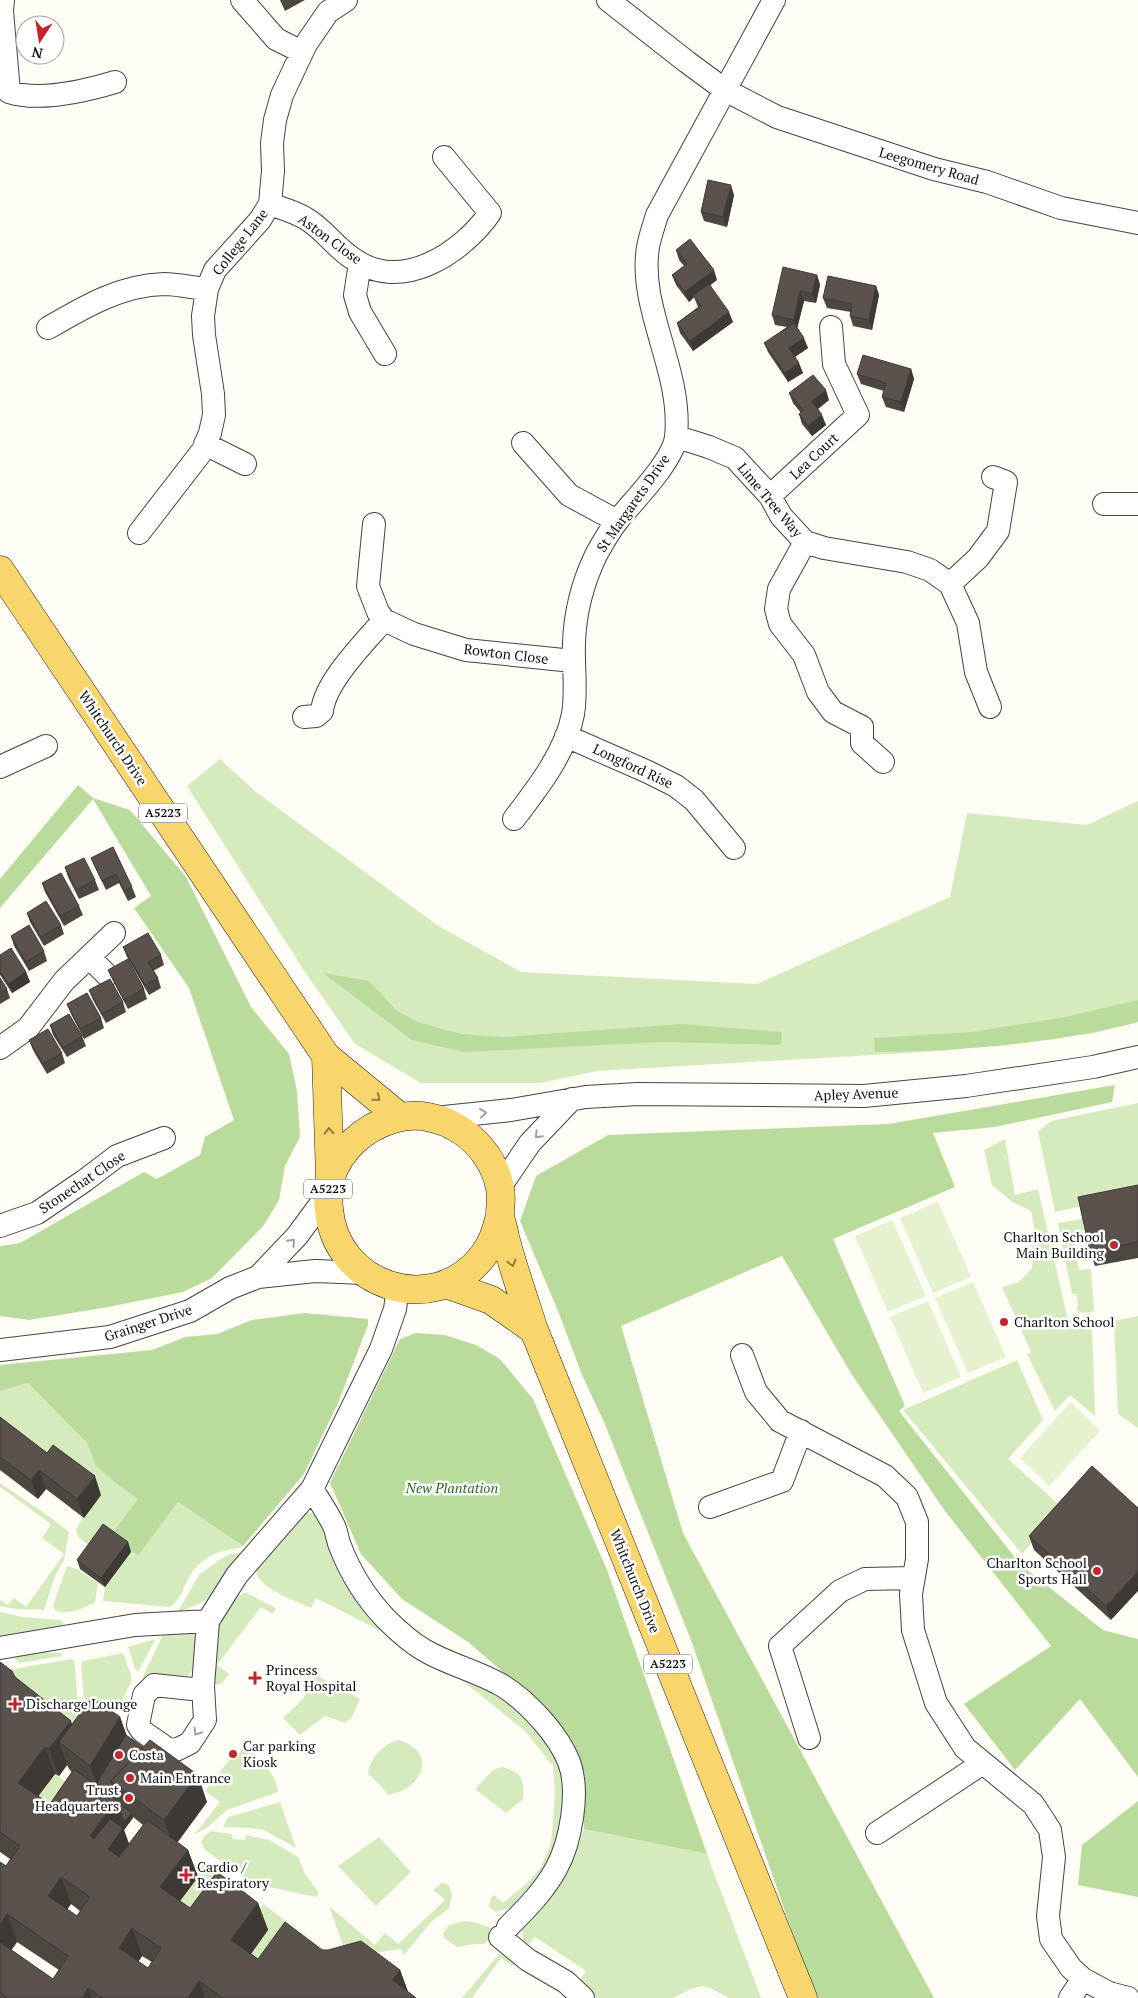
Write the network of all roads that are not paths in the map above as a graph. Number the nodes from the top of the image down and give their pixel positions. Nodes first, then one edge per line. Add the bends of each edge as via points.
1 (3, 0) edge
2 (242, 0) edge
3 (346, 0) edge
4 (608, 0) edge
5 (774, 0) edge
6 (302, 52) junction
7 (115, 82) dead end
8 (725, 90) junction
9 (444, 157) dead end
10 (270, 204) junction
11 (1138, 223) edge
12 (360, 263) junction
13 (207, 289) junction
14 (831, 327) dead end
15 (48, 328) dead end
16 (385, 354) dead end
17 (676, 439) junction
18 (523, 443) dead end
19 (205, 444) junction
20 (245, 464) dead end
21 (994, 478) dead end
22 (770, 496) junction
23 (1104, 504) dead end
24 (1138, 504) edge
25 (617, 521) junction
26 (374, 524) dead end
27 (139, 533) dead end
28 (805, 542) junction
29 (0, 570) edge
30 (950, 584) junction
31 (384, 620) junction
32 (574, 661) junction
33 (990, 707) dead end
34 (304, 717) dead end
35 (566, 736) junction
36 (46, 746) dead end
37 (883, 762) dead end
38 (0, 767) edge
39 (514, 819) dead end
40 (734, 848) dead end
41 (114, 933) dead end
42 (90, 958) junction
43 (107, 975) edge
44 (0, 1048) edge
45 (326, 1056) junction
46 (1138, 1057) edge
47 (572, 1099) junction
48 (400, 1117) junction
49 (435, 1118) junction
50 (164, 1138) dead end
51 (329, 1187) junction
52 (500, 1187) junction
53 (500, 1216) junction
54 (0, 1226) edge
55 (364, 1274) junction
56 (258, 1277) junction
57 (446, 1284) junction
58 (398, 1288) junction
59 (534, 1330) junction
60 (0, 1350) edge
61 (742, 1355) dead end
62 (801, 1431) junction
63 (312, 1489) junction
64 (710, 1507) dead end
65 (914, 1578) junction
66 (208, 1621) junction
67 (0, 1648) edge
68 (203, 1686) dead end
69 (809, 1738) dead end
70 (983, 1763) junction
71 (877, 1833) dead end
72 (1083, 1980) junction
73 (582, 1998) edge
74 (803, 1998) edge
75 (1070, 1998) edge
76 (1128, 1998) edge

1 - 7 street via 9,92 21,96 43,95 86,90
2 - 6 street via 276,39
3 - 6 street, College Lane via 328,12
4 - 8 street, Leegomery Road
5 - 8 street
6 - 10 street, College Lane via 282,95 275,120
8 - 11 street, Leegomery Road via 777,117 892,156 987,182 1061,208
8 - 17 street via 657,215 648,248 651,303 672,376
9 - 12 street, Aston Close via 490,213 479,228 448,255 420,269 378,270
10 - 12 street, Aston Close via 306,218
10 - 13 street, College Lane via 260,220 215,270
12 - 16 street via 355,295 360,312
13 - 15 street via 164,284 133,288 94,301
13 - 19 street, College Lane via 204,335 214,415
14 - 22 street, Lea Court via 834,364 858,415
17 - 22 street, Lime Tree Way via 709,447 734,458
17 - 25 street, St Margarets Drive via 665,462
18 - 25 street via 570,496
19 - 20 street
19 - 27 street, College Lane
21 - 30 street via 1006,482 998,531 978,558
22 - 28 street, Lime Tree Way via 781,516
23 - 24 street
25 - 32 street, St Margarets Drive via 596,555 583,588
26 - 31 street via 368,586
28 - 30 street, Lime Tree Way via 907,562 930,570
28 - 37 street via 779,589 776,609 780,624 804,655 818,692 833,712 862,727 862,743
29 - 45 main road, Whitchurch Drive / A5223
30 - 33 street via 968,623 976,672
31 - 32 street, Rowton Close via 414,634 466,650
31 - 34 street via 329,687 322,712
32 - 35 street, St Margarets Drive via 575,690
35 - 39 street, St Margarets Drive via 540,784
35 - 40 street, Longford Rise via 676,786 694,800
36 - 38 street
41 - 42 street
42 - 43 street
42 - 44 street via 64,981 28,1028
45 -> 48 main road, Whitchurch Drive / A5223
51 -> 45 main road, Whitchurch Drive / A5223
46 - 47 street, Apley Avenue via 976,1085 864,1096 638,1094
49 -> 47 street, Apley Avenue via 511,1110
47 -> 52 street via 530,1143
48 - 49 main road, Whitchurch Drive / A5223
48 - 51 main road, Whitchurch Drive / A5223 via 381,1122 356,1138 338,1161
49 - 52 main road, Whitchurch Drive / A5223 via 458,1128 478,1143 492,1164
50 - 54 street, Stonechat Close via 117,1156 37,1213
51 - 55 main road, Whitchurch Drive / A5223 via 330,1224 342,1252
56 -> 51 street, Grainger Drive via 297,1236
52 - 53 main road, Whitchurch Drive / A5223
53 - 57 main road, Whitchurch Drive / A5223 via 494,1238 482,1257 466,1273
53 -> 59 main road, Whitchurch Drive / A5223 via 512,1265
55 - 56 street, Grainger Drive via 314,1271
55 - 58 main road, Whitchurch Drive / A5223
56 - 60 street, Grainger Drive via 230,1288 190,1311 110,1337
57 - 58 main road, Whitchurch Drive / A5223 via 422,1289
57 - 59 main road via 490,1300
58 - 63 street via 381,1349
59 - 74 main road, Whitchurch Drive / A5223
61 - 62 street via 756,1392 780,1421
62 - 64 street via 782,1481
62 - 65 street via 885,1476 907,1497 917,1522
63 - 66 street via 237,1575
63 - 73 street via 335,1526 339,1544 358,1583 385,1619 424,1650 502,1686 523,1701 558,1741 569,1762 573,1783 567,1843 546,1886 504,1932 528,1960 566,1982
65 - 69 street via 865,1579 840,1591 780,1646
65 - 70 street via 911,1594 913,1630 936,1703 965,1748
66 - 67 street via 135,1625
66 - 68 street
70 - 71 street
70 - 72 street via 1033,1804 1050,1830 1054,1857 1048,1916 1051,1939
72 - 75 street
72 - 76 street

